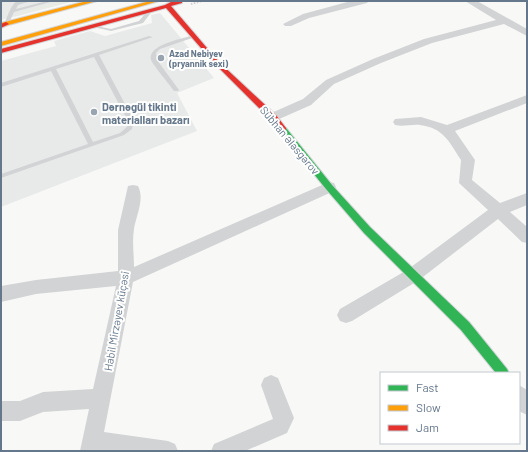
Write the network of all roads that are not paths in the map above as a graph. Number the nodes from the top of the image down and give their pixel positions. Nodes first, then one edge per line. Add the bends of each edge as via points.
1 (29, 1) edge
2 (52, 1) edge
3 (94, 1) edge
4 (122, 1) edge
5 (156, 1) edge
6 (178, 1) edge
7 (184, 1) edge
8 (364, 1) edge
9 (470, 1) edge
10 (18, 3) edge
11 (168, 5) junction
12 (12, 11) junction
13 (503, 20) junction
14 (288, 24) dead end
15 (3, 25) edge
16 (78, 30) junction
17 (1, 33) edge
18 (527, 33) edge
19 (151, 37) dead end
20 (193, 37) junction
21 (1, 44) edge
22 (1, 47) edge
23 (1, 51) edge
24 (96, 55) junction
25 (53, 69) junction
26 (1, 84) edge
27 (176, 90) dead end
28 (527, 99) edge
29 (273, 117) junction
30 (399, 122) dead end
31 (447, 129) junction
32 (91, 144) junction
33 (1, 175) edge
34 (329, 187) junction
35 (133, 190) dead end
36 (527, 199) edge
37 (498, 210) junction
38 (527, 237) edge
39 (413, 275) junction
40 (126, 278) junction
41 (1, 294) edge
42 (346, 315) dead end
43 (502, 372) edge
44 (271, 385) dead end
45 (520, 395) edge
46 (102, 398) junction
47 (527, 405) edge
48 (1, 411) edge
49 (91, 446) edge
50 (168, 451) edge
51 (221, 451) edge

1 - 10 lane
2 - 12 lane
3 - 15 main road
4 - 17 main road
5 - 21 main road
6 - 11 main road
7 - 11 main road
8 - 14 street via 306,16
9 - 13 street
10 - 12 lane
11 - 16 main road
11 - 20 main road, Sübhan Ələsgərov
12 - 15 lane
13 - 18 street
13 - 29 street via 428,41 377,62 330,82 307,102
16 - 22 main road
16 - 23 main road
19 - 24 lane
20 - 27 lane via 158,48 154,54 154,60
20 - 29 main road, Sübhan Ələsgərov
24 - 25 lane
24 - 32 lane via 131,121 130,128 122,134
25 - 26 lane
25 - 32 lane
28 - 31 street
29 - 34 main road, Sübhan Ələsgərov
30 - 31 street via 421,121
31 - 37 street via 468,160 466,183
32 - 33 lane
34 - 39 main road, Sübhan Ələsgərov via 367,230
34 - 40 street
35 - 40 street, Habil Mirzəyev küçəsi via 133,202 126,230
36 - 37 street
37 - 38 street
37 - 39 street
39 - 42 street
39 - 43 main road, Sübhan Ələsgərov via 465,326
40 - 41 street via 36,287
40 - 46 street, Habil Mirzəyev küçəsi
44 - 51 street via 284,418 280,426
45 - 47 street
46 - 48 street via 43,402 20,411
46 - 49 street, Habil Mirzəyev küçəsi
49 - 50 street

